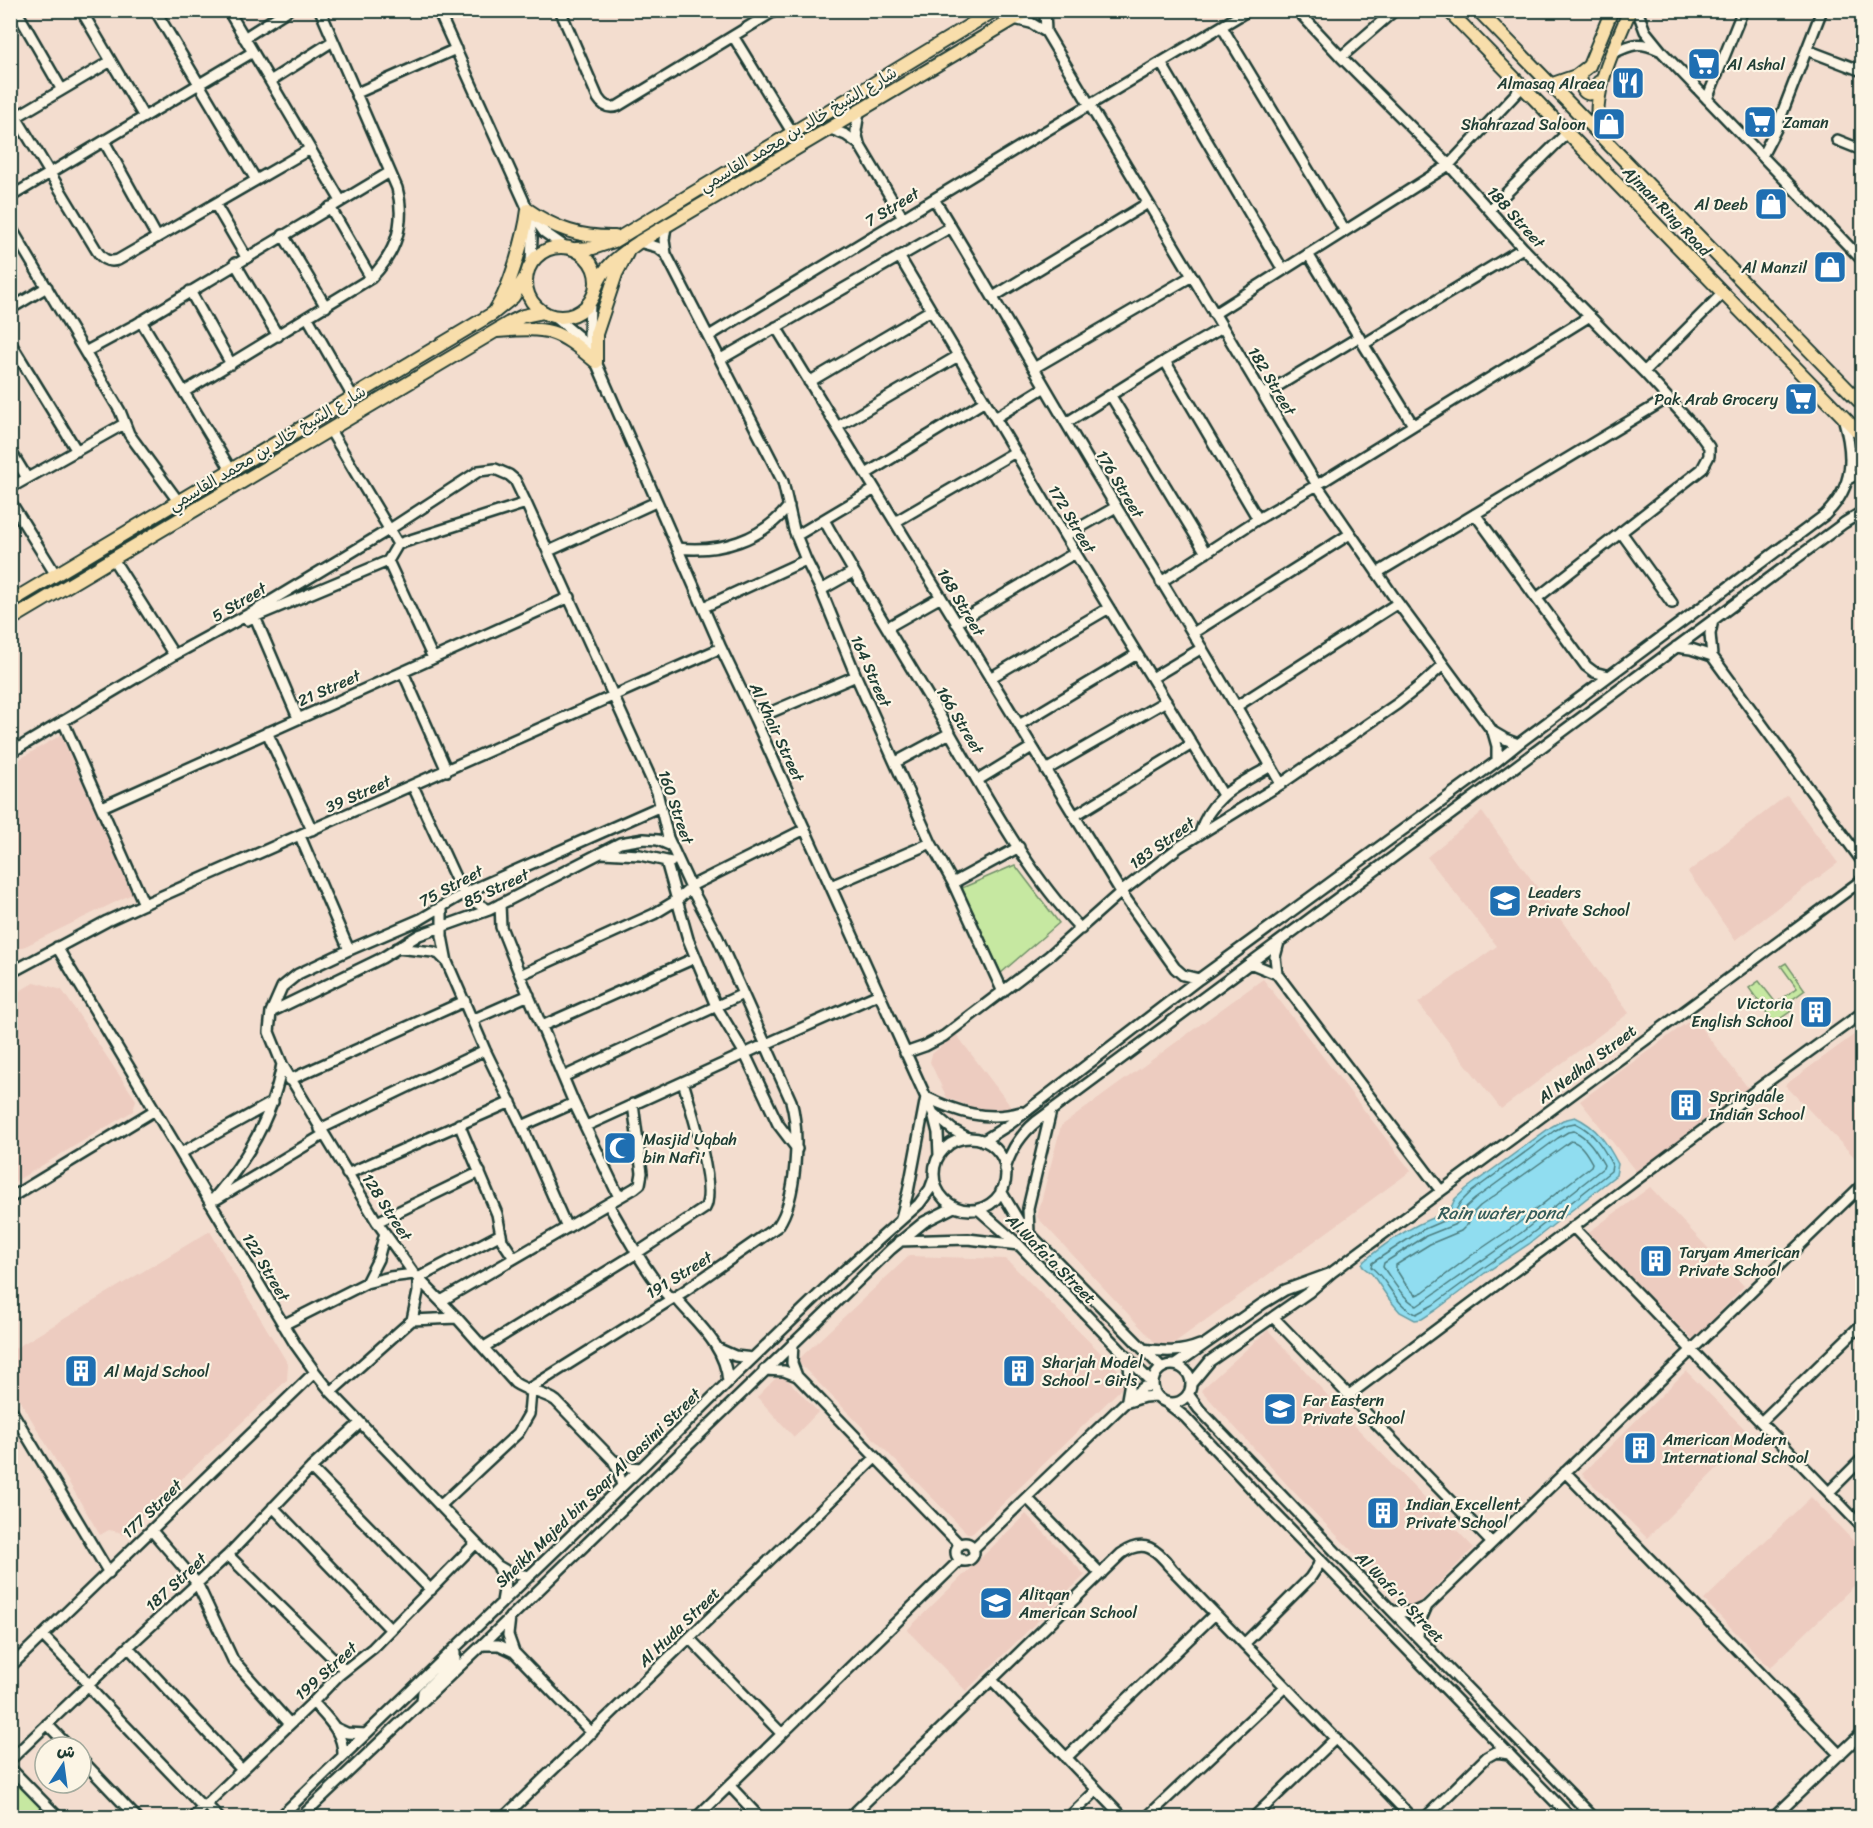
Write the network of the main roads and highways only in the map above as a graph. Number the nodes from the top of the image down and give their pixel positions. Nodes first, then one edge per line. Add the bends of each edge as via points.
1 (995, 10) edge
2 (1029, 10) edge
3 (1448, 10) edge
4 (1478, 10) edge
5 (1612, 10) edge
6 (1630, 10) edge
7 (1607, 72) junction
8 (1580, 74) junction
9 (1550, 85) junction
10 (1600, 135) junction
11 (620, 237) junction
12 (570, 248) junction
13 (628, 250) junction
14 (526, 276) junction
15 (596, 287) junction
16 (492, 314) junction
17 (549, 314) junction
18 (494, 332) junction
19 (1863, 404) edge
20 (1863, 436) edge
21 (10, 602) edge
22 (10, 620) edge

1 - 11 main road, شارع الشيخ خالد بن محمد القاسمي
2 - 13 main road, شارع الشيخ خالد بن محمد القاسمي
3 - 20 main road, Ajman Ring Road
4 - 9 main road, Ajman Ring Road
5 - 8 main road via 1589,66
6 - 7 main road
7 - 8 main road via 1588,94 1582,90
7 - 10 main road via 1596,109
8 - 9 main road
9 - 10 main road, Ajman Ring Road
10 - 19 main road, Ajman Ring Road
11 - 12 main road, شارع الشيخ خالد بن محمد القاسمي via 601,246
11 - 16 main road via 572,233 528,210 506,291
12 - 14 main road via 555,247 542,252 531,263
12 - 15 main road via 591,263
13 - 15 main road, شارع الشيخ خالد بن محمد القاسمي via 606,269
13 - 18 main road via 598,326 596,362 570,340 549,331 526,328
14 - 16 main road, شارع الشيخ خالد بن محمد القاسمي via 513,297
14 - 17 main road via 528,294 535,306
15 - 17 main road via 590,302 574,315
16 - 21 main road, شارع الشيخ خالد بن محمد القاسمي
17 - 18 main road, شارع الشيخ خالد بن محمد القاسمي via 530,314
18 - 22 main road, شارع الشيخ خالد بن محمد القاسمي

